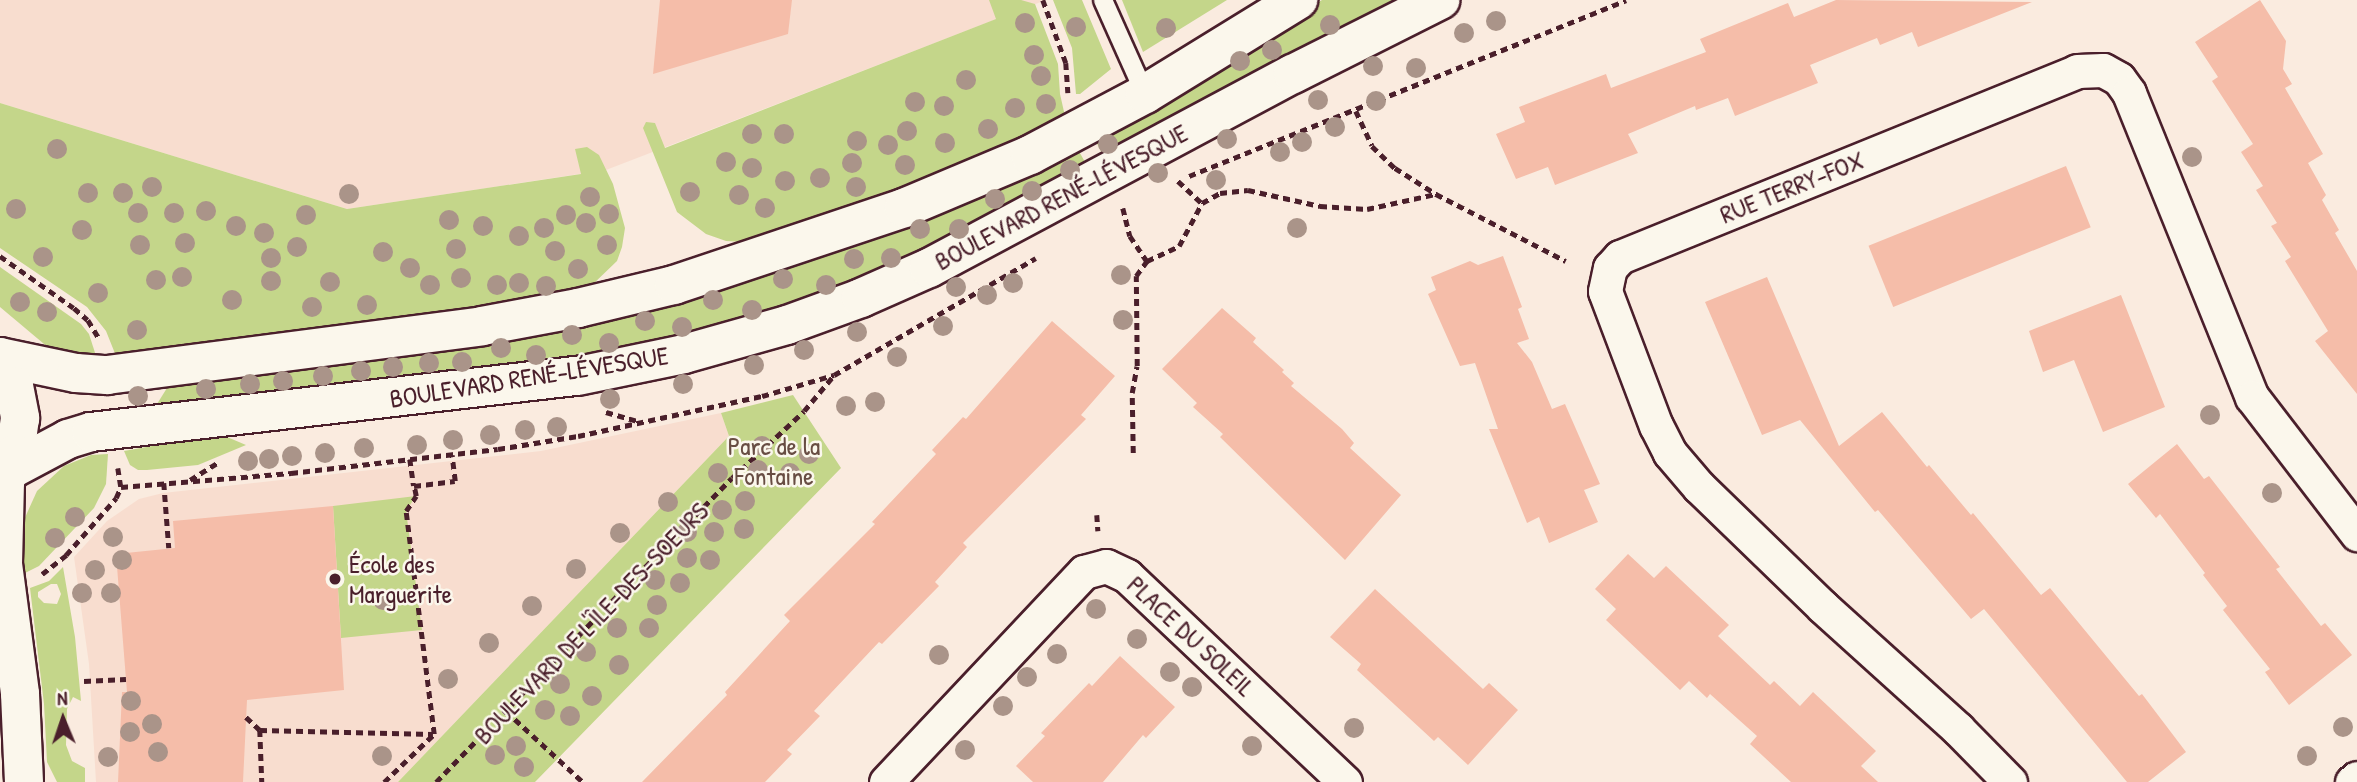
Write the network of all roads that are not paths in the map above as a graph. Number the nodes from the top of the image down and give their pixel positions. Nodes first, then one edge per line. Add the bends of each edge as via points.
1 (1103, 0) edge
2 (1298, 0) edge
3 (1440, 0) edge
4 (1145, 94) junction
5 (0, 357) edge
6 (5, 481) edge
7 (2357, 534) edge
8 (2357, 778) edge
9 (24, 782) edge
10 (886, 782) edge
11 (1345, 782) edge
12 (2010, 782) edge
13 (2352, 782) edge

1 - 4 lane
2 - 4 street, BOULEVARD RENÉ-LÉVESQUE
3 - 6 street, BOULEVARD RENÉ-LÉVESQUE via 1282,79 940,263 787,325 684,354 578,376 91,432 68,439
4 - 5 street, BOULEVARD RENÉ-LÉVESQUE via 1031,155 914,204 755,261 578,308 440,332 107,375
5 - 6 street via 19,408 18,443
6 - 9 street via 3,564 20,694
7 - 12 street, RUE TERRY-FOX via 2252,397 2129,93 2119,79 2103,70 2077,71 1620,257 1610,268 1605,291 1670,453 1709,497
8 - 13 street
10 - 11 street, PLACE DU SOLEIL via 1078,578 1106,566 1127,576

